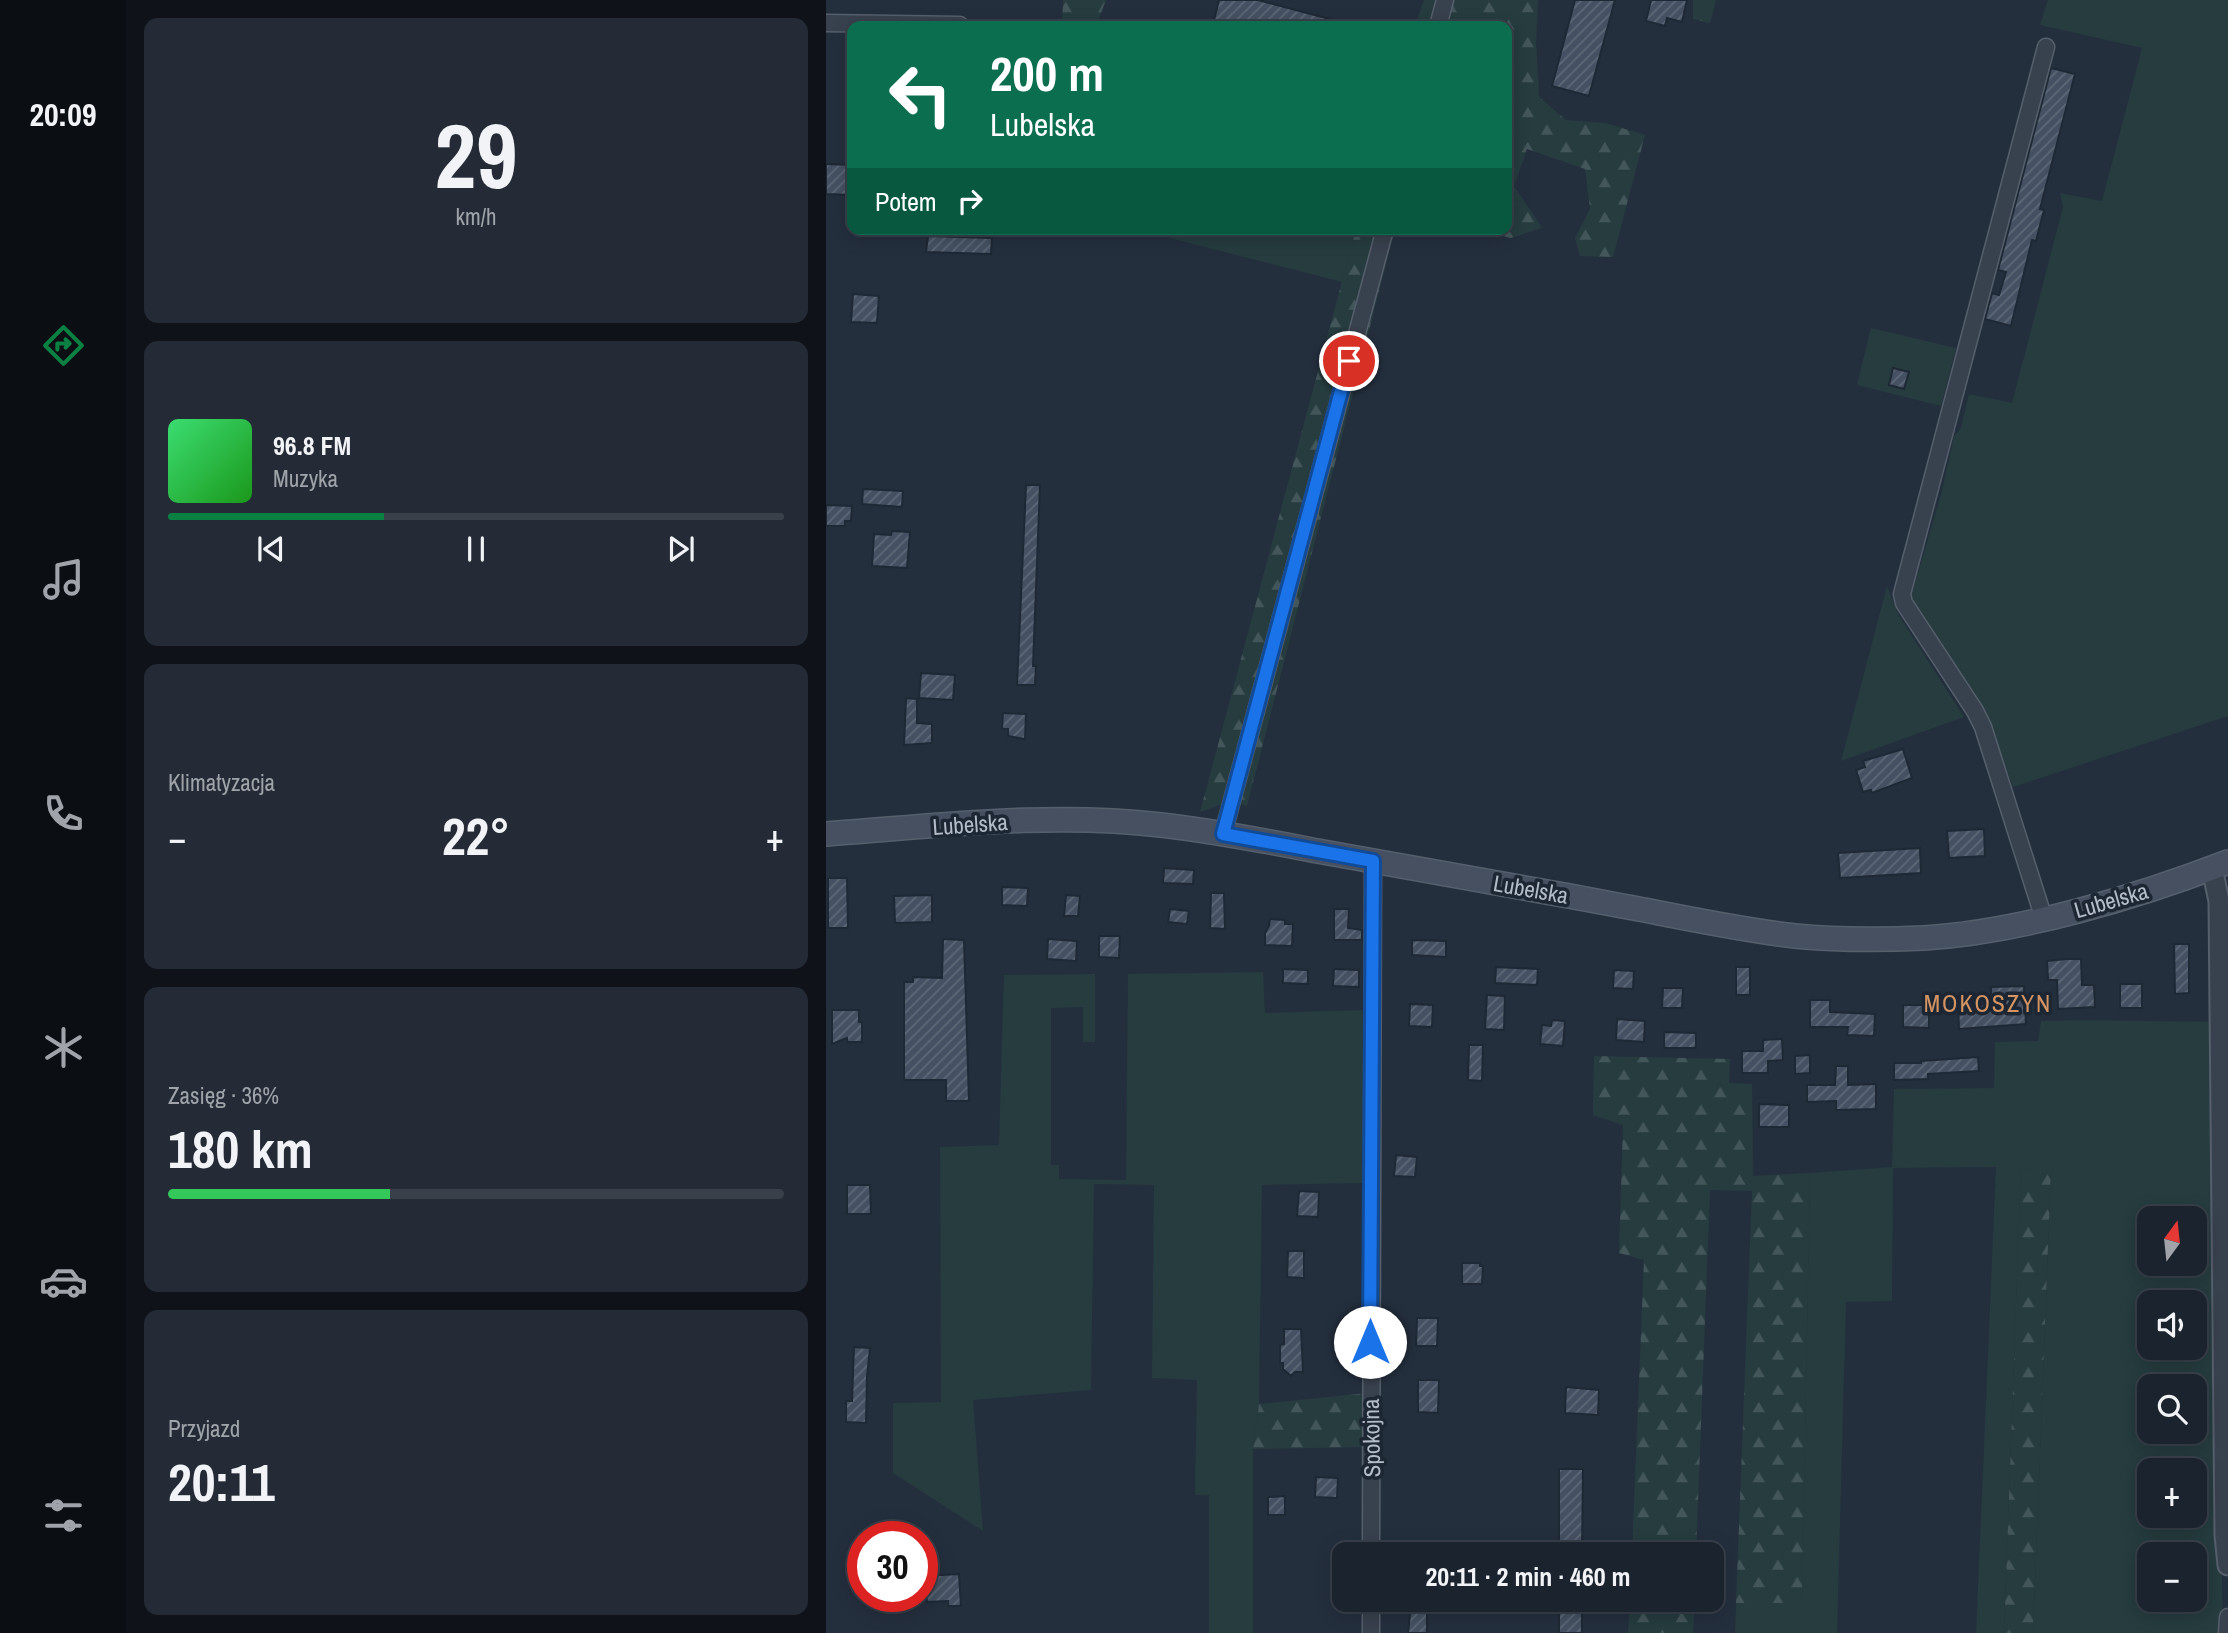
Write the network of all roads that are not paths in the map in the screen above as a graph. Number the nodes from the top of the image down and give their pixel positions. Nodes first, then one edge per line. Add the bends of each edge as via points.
1 (1445, 0) edge
2 (1439, 21) edge
3 (826, 23) edge
4 (847, 23) edge
5 (2046, 47) dead end
6 (1383, 235) edge
7 (826, 834) edge
8 (1223, 834) junction
9 (1373, 861) junction
10 (2220, 865) edge
11 (2044, 919) junction
12 (2226, 1471) edge
13 (1371, 1542) edge
14 (2228, 1565) edge
15 (1371, 1612) edge
16 (2228, 1617) edge
17 (1371, 1633) edge
18 (2227, 1633) edge

1 - 2 street
3 - 4 street
5 - 11 street via 1902,594 1983,727
6 - 8 street
7 - 8 main road, Lubelska via 1065,819 1160,824
8 - 9 main road, Lubelska
9 - 11 main road, Lubelska via 1796,936 1928,938
9 - 13 street, Spokojna
10 - 11 main road, Lubelska
10 - 12 street
12 - 14 street
15 - 17 street
16 - 18 street

